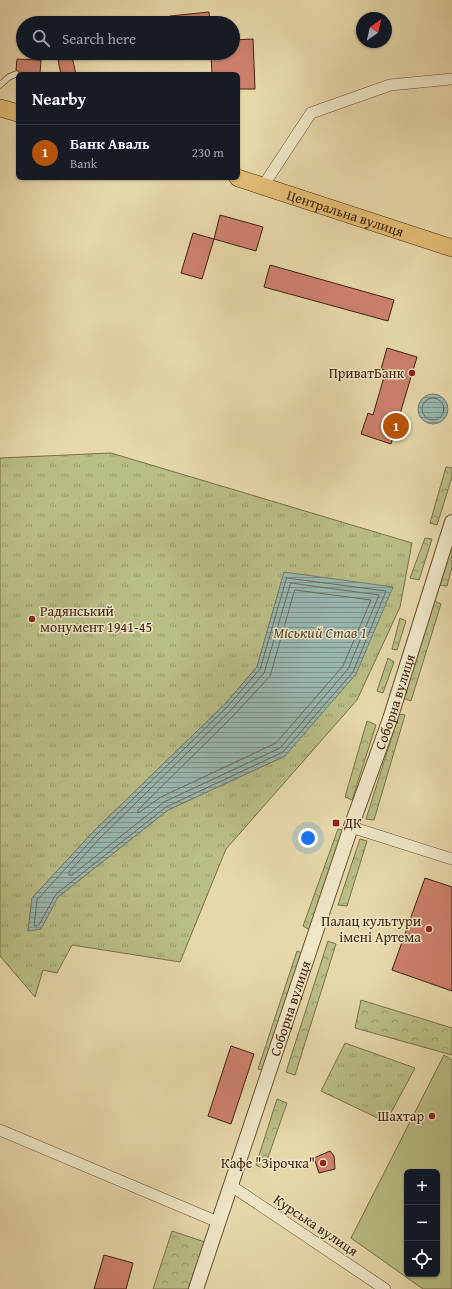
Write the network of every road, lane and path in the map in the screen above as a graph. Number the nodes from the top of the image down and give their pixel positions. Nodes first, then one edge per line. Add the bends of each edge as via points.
1 (16, 74) dead end
2 (452, 79) edge
3 (0, 85) edge
4 (0, 108) edge
5 (16, 112) edge
6 (240, 179) edge
7 (263, 186) junction
8 (452, 248) edge
9 (452, 522) edge
10 (351, 827) junction
11 (452, 859) edge
12 (0, 1130) edge
13 (230, 1186) junction
14 (218, 1222) junction
15 (196, 1289) edge
16 (385, 1289) edge

1 - 3 lane via 8,77
2 - 7 street via 390,85 311,113
4 - 5 main road
6 - 7 main road, Центральна вулиця
7 - 8 main road, Центральна вулиця
9 - 10 street, Соборна вулиця via 390,719
10 - 11 street
10 - 13 street, Соборна вулиця
12 - 14 street
13 - 14 street, Соборна вулиця
13 - 16 street, Курська вулиця
14 - 15 street, Соборна вулиця

